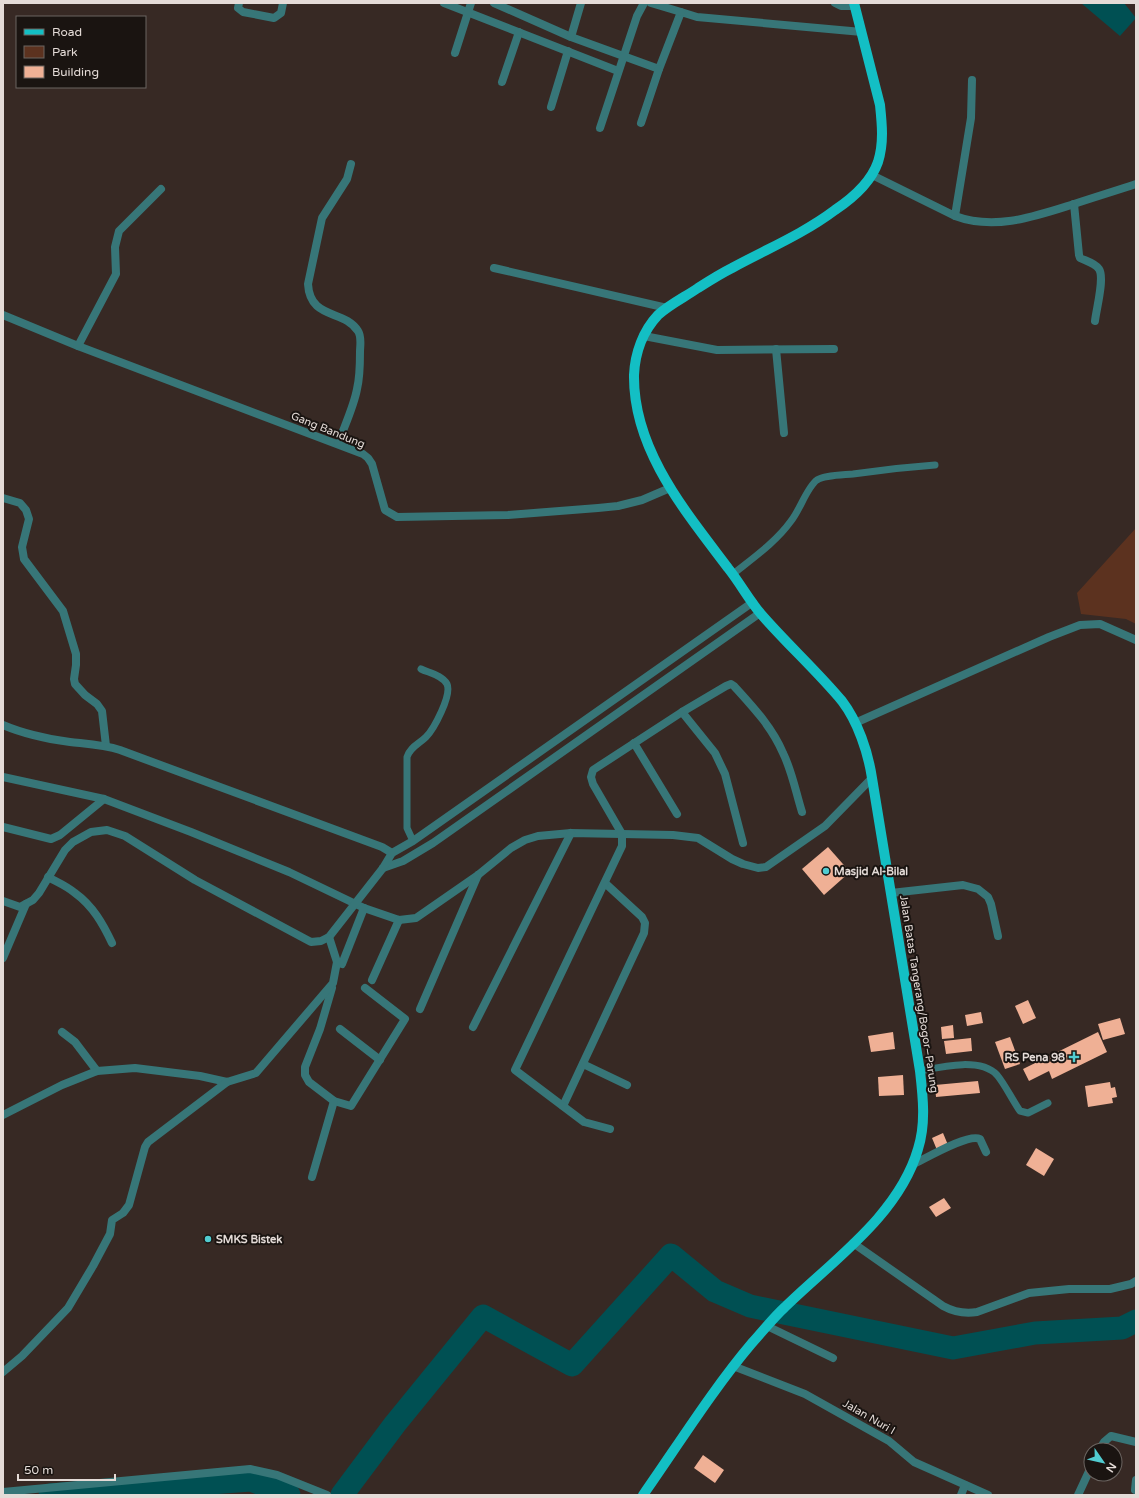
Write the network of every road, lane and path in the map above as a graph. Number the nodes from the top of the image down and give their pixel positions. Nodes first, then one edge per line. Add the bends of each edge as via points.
1 (239, 3) edge
2 (283, 3) edge
3 (444, 3) edge
4 (471, 3) edge
5 (494, 3) edge
6 (516, 3) edge
7 (581, 3) edge
8 (644, 3) edge
9 (651, 3) edge
10 (836, 3) edge
11 (854, 5) edge
12 (468, 12) junction
13 (514, 12) junction
14 (681, 12) junction
15 (519, 32) junction
16 (862, 32) junction
17 (571, 37) junction
18 (568, 51) junction
19 (455, 53) dead end
20 (623, 57) junction
21 (659, 69) junction
22 (618, 70) junction
23 (972, 80) dead end
24 (502, 82) dead end
25 (551, 107) dead end
26 (642, 123) dead end
27 (600, 128) dead end
28 (351, 164) dead end
29 (872, 175) junction
30 (1136, 184) edge
31 (161, 189) dead end
32 (1074, 204) junction
33 (955, 216) junction
34 (494, 268) dead end
35 (667, 308) junction
36 (3, 315) edge
37 (1095, 321) dead end
38 (644, 336) junction
39 (78, 346) junction
40 (776, 349) junction
41 (834, 349) dead end
42 (784, 433) dead end
43 (338, 444) junction
44 (935, 465) dead end
45 (670, 488) junction
46 (3, 498) edge
47 (732, 574) junction
48 (752, 602) junction
49 (760, 613) junction
50 (1136, 640) edge
51 (420, 669) dead end
52 (682, 712) junction
53 (855, 723) junction
54 (3, 726) edge
55 (634, 742) junction
56 (106, 746) junction
57 (3, 777) edge
58 (872, 778) junction
59 (104, 799) junction
60 (802, 812) dead end
61 (677, 814) dead end
62 (3, 827) edge
63 (571, 833) junction
64 (622, 834) junction
65 (413, 841) junction
66 (743, 843) dead end
67 (392, 853) junction
68 (384, 868) junction
69 (478, 875) junction
70 (48, 877) junction
71 (605, 883) junction
72 (891, 893) junction
73 (3, 901) edge
74 (26, 904) junction
75 (354, 904) junction
76 (364, 908) junction
77 (399, 920) junction
78 (998, 936) dead end
79 (329, 937) junction
80 (112, 943) dead end
81 (3, 958) edge
82 (342, 964) dead end
83 (372, 980) dead end
84 (333, 983) junction
85 (365, 988) dead end
86 (420, 1009) dead end
87 (473, 1027) dead end
88 (340, 1029) dead end
89 (62, 1032) dead end
90 (380, 1060) junction
91 (583, 1064) junction
92 (97, 1071) junction
93 (920, 1071) junction
94 (227, 1082) junction
95 (627, 1084) dead end
96 (334, 1101) junction
97 (1048, 1103) dead end
98 (563, 1106) junction
99 (3, 1115) edge
100 (610, 1129) dead end
101 (986, 1152) dead end
102 (912, 1165) junction
103 (312, 1177) dead end
104 (854, 1243) junction
105 (1136, 1281) edge
106 (767, 1326) junction
107 (833, 1358) dead end
108 (733, 1366) junction
109 (3, 1372) edge
110 (1104, 1442) edge
111 (1136, 1442) edge
112 (1136, 1480) edge
113 (1084, 1482) edge
114 (965, 1485) junction
115 (1135, 1490) dead end
116 (3, 1492) edge
117 (327, 1495) edge
118 (643, 1495) edge
119 (961, 1495) edge
120 (988, 1495) edge
121 (1078, 1495) edge

1 - 2 street via 238,8 242,12 274,18 281,13
3 - 12 street
4 - 12 street
5 - 13 street
6 - 13 street
7 - 17 street
8 - 20 street
9 - 14 street
10 - 11 street via 841,6
11 - 16 main road, Jalan Batas Tangerang/Bogor–Parung
12 - 15 street
12 - 19 street
13 - 17 street
14 - 16 street via 697,17
14 - 21 street
15 - 18 street
15 - 24 street
16 - 29 main road, Jalan Batas Tangerang/Bogor–Parung via 882,119 881,151
17 - 20 street
18 - 22 street
18 - 25 street
20 - 21 street
20 - 22 street
21 - 26 street
22 - 27 street
23 - 33 street via 971,118
28 - 43 street via 348,179 322,218 308,284 308,294 317,306 349,323 359,332 361,339 357,390
29 - 33 street
29 - 35 main road, Jalan Batas Tangerang/Bogor–Parung via 845,204 825,218 783,243 730,269
30 - 32 street
31 - 39 street via 119,231 115,248 116,274
32 - 33 street via 1038,216 1011,221 988,222
32 - 37 street via 1080,258 1096,266 1102,276
34 - 35 street
35 - 38 main road, Jalan Batas Tangerang/Bogor–Parung via 657,317
36 - 39 street, Gang Bandung
38 - 40 street via 717,350
38 - 45 main road, Jalan Batas Tangerang/Bogor–Parung via 635,359 634,377 638,411 650,449
39 - 43 street, Gang Bandung
40 - 41 street
40 - 42 street
43 - 45 street, Gang Bandung via 368,458 386,510 398,517 487,516 618,506 642,500
44 - 47 lane via 818,479 810,488 792,521 764,549
45 - 47 main road, Jalan Batas Tangerang/Bogor–Parung
46 - 56 street via 20,504 26,510 29,520 22,548 24,559 63,611 68,622 76,654 75,684 102,711
47 - 48 main road, Jalan Batas Tangerang/Bogor–Parung
48 - 49 main road, Jalan Batas Tangerang/Bogor–Parung
48 - 65 street
49 - 53 main road, Jalan Batas Tangerang/Bogor–Parung via 842,702
49 - 68 street via 433,843 403,861
50 - 53 street via 1100,624 1080,625
51 - 65 lane via 442,679 448,690 432,729 412,748 407,757 407,816
52 - 55 street
52 - 60 street via 726,686 734,686 760,715 777,741 784,754
52 - 66 street via 715,753 725,774
53 - 58 main road, Jalan Batas Tangerang/Bogor–Parung via 870,763
54 - 56 street via 53,739
55 - 61 street
55 - 64 street via 593,770 591,777
56 - 67 street via 222,787
57 - 59 street
58 - 64 street via 825,826 766,867 758,868 743,864 698,838
58 - 72 main road, Jalan Batas Tangerang/Bogor–Parung
59 - 62 street via 55,838
59 - 75 street via 288,872
63 - 64 street
63 - 69 street via 525,840
63 - 87 street
64 - 71 street via 622,846
65 - 67 street
67 - 68 street
68 - 75 street
69 - 77 street via 416,918
69 - 86 street
70 - 74 street via 33,900
70 - 79 street via 73,842 91,832 107,830 125,836 195,880 311,942
70 - 80 street via 75,893 96,913
71 - 91 street via 642,917 645,923 644,933
71 - 98 street via 515,1070
72 - 78 street via 963,885 978,889 988,897 991,904
72 - 93 main road, Jalan Batas Tangerang/Bogor–Parung
73 - 74 street via 20,907
74 - 81 street
75 - 76 street
75 - 79 street
76 - 77 street
76 - 82 street
77 - 83 street
79 - 84 street via 337,962
84 - 94 street via 256,1073
84 - 96 street via 320,1029 305,1068 309,1082
85 - 90 street via 405,1019
88 - 90 street
89 - 92 street via 75,1042
90 - 96 street via 351,1106
91 - 95 street
91 - 98 street
92 - 94 street via 135,1068
92 - 99 street via 62,1085
93 - 97 lane via 949,1065 986,1067 998,1075 1023,1113
93 - 102 main road, Jalan Batas Tangerang/Bogor–Parung via 924,1103 918,1148
94 - 109 street via 148,1142 129,1206 112,1220 110,1234 78,1293 54,1325
96 - 103 street
98 - 100 street via 584,1122
101 - 102 street via 980,1139 971,1138
102 - 104 main road, Jalan Batas Tangerang/Bogor–Parung via 889,1204
104 - 105 street via 952,1311 969,1314 1028,1293 1110,1289
104 - 106 main road, Jalan Batas Tangerang/Bogor–Parung
106 - 107 street
106 - 108 main road, Jalan Batas Tangerang/Bogor–Parung
108 - 114 street, Jalan Nuri I via 805,1394 889,1440 914,1462
108 - 118 main road, Jalan Batas Tangerang/Bogor–Parung
110 - 111 street via 1111,1436
112 - 115 street
113 - 121 street
114 - 119 street
114 - 120 street, Jalan Nuri I
116 - 117 street via 250,1469 277,1475

